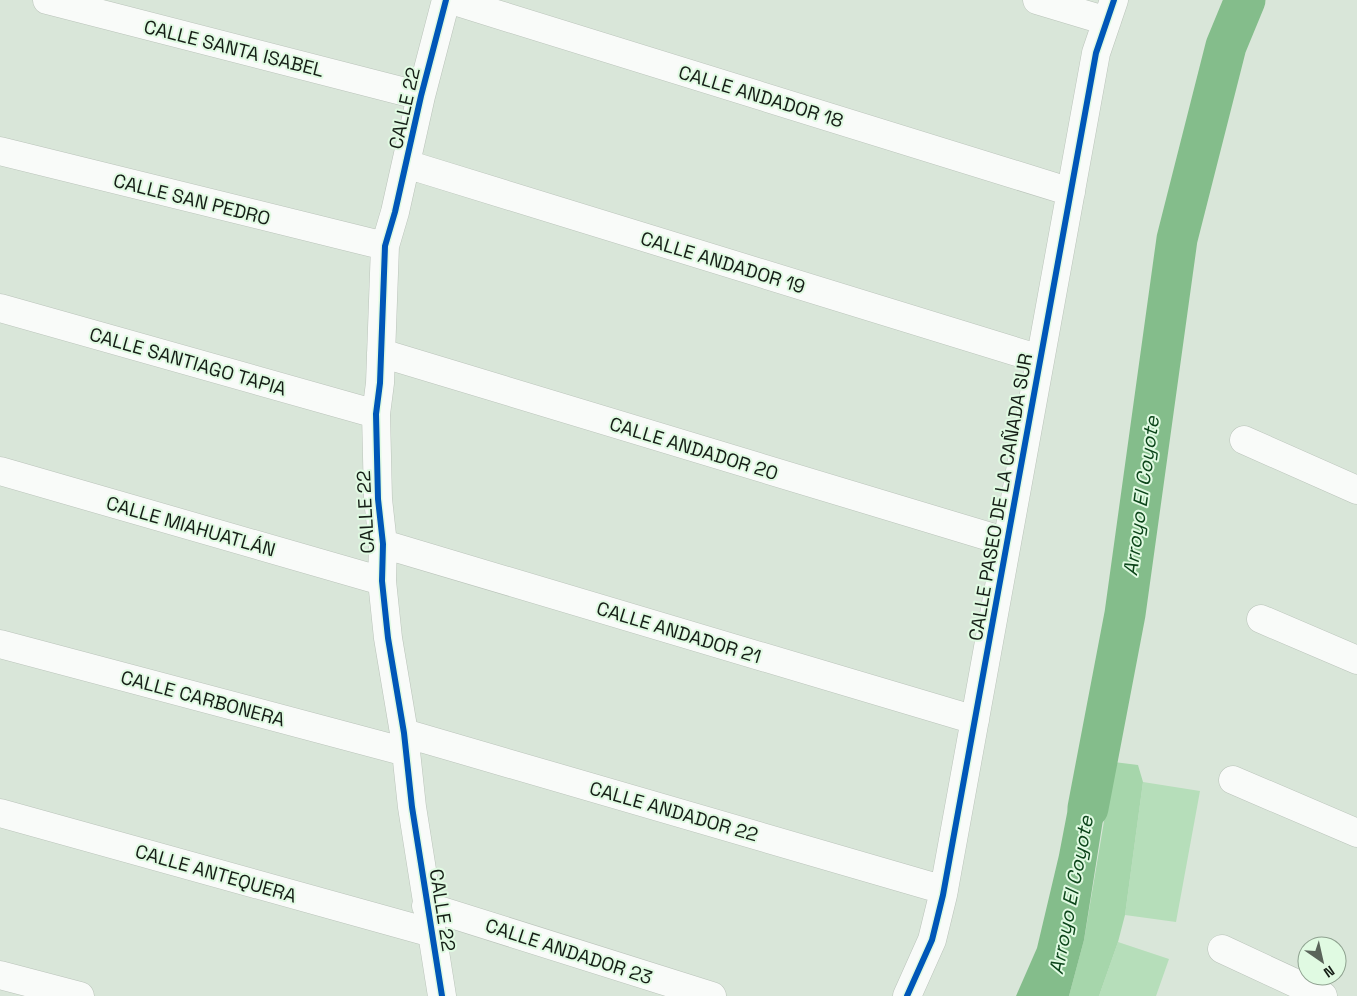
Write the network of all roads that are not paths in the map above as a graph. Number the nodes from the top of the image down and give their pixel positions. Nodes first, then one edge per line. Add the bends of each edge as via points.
1 (47, 0) edge
2 (446, 0) edge
3 (451, 0) edge
4 (1036, 0) edge
5 (1110, 11) edge
6 (421, 96) junction
7 (0, 151) edge
8 (406, 164) junction
9 (1071, 192) junction
10 (385, 246) junction
11 (0, 308) edge
12 (381, 353) junction
13 (1040, 360) junction
14 (376, 414) junction
15 (1244, 440) dead end
16 (0, 471) edge
17 (1357, 490) edge
18 (1007, 542) junction
19 (383, 544) junction
20 (382, 581) junction
21 (1262, 619) dead end
22 (0, 644) edge
23 (1357, 660) edge
24 (975, 720) junction
25 (405, 742) junction
26 (1233, 780) dead end
27 (0, 813) edge
28 (1357, 833) edge
29 (944, 890) junction
30 (426, 906) junction
31 (432, 933) junction
32 (1222, 949) dead end
33 (0, 975) edge
34 (80, 996) edge
35 (442, 996) edge
36 (712, 996) edge
37 (907, 996) edge
38 (1322, 996) edge

1 - 6 street, CALLE SANTA ISABEL
2 - 6 street, CALLE 22
3 - 9 street, CALLE ANDADOR 18
4 - 5 street
5 - 9 street, CALLE PASEO DE LA CAÑADA SUR via 1096,53
6 - 8 street, CALLE 22
7 - 10 street, CALLE SAN PEDRO
8 - 10 street, CALLE 22
8 - 13 street, CALLE ANDADOR 19
9 - 13 street, CALLE PASEO DE LA CAÑADA SUR
10 - 12 street, CALLE 22
11 - 14 street, CALLE SANTIAGO TAPIA
12 - 14 street, CALLE 22
12 - 18 street, CALLE ANDADOR 20
13 - 18 street, CALLE PASEO DE LA CAÑADA SUR
14 - 19 street, CALLE 22 via 378,499
15 - 17 street
16 - 20 street, CALLE MIAHUATLÁN
18 - 24 street, CALLE PASEO DE LA CAÑADA SUR
19 - 20 street, CALLE 22
19 - 24 street, CALLE ANDADOR 21
20 - 25 street, CALLE 22
21 - 23 street
22 - 25 street, CALLE CARBONERA
24 - 29 street, CALLE PASEO DE LA CAÑADA SUR
25 - 29 street, CALLE ANDADOR 22
25 - 30 street, CALLE 22
26 - 28 street
27 - 31 street, CALLE ANTEQUERA
29 - 37 street, CALLE PASEO DE LA CAÑADA SUR via 932,940
30 - 31 street, CALLE 22
30 - 36 street, CALLE ANDADOR 23
31 - 35 street, CALLE 22
32 - 38 street
33 - 34 street

